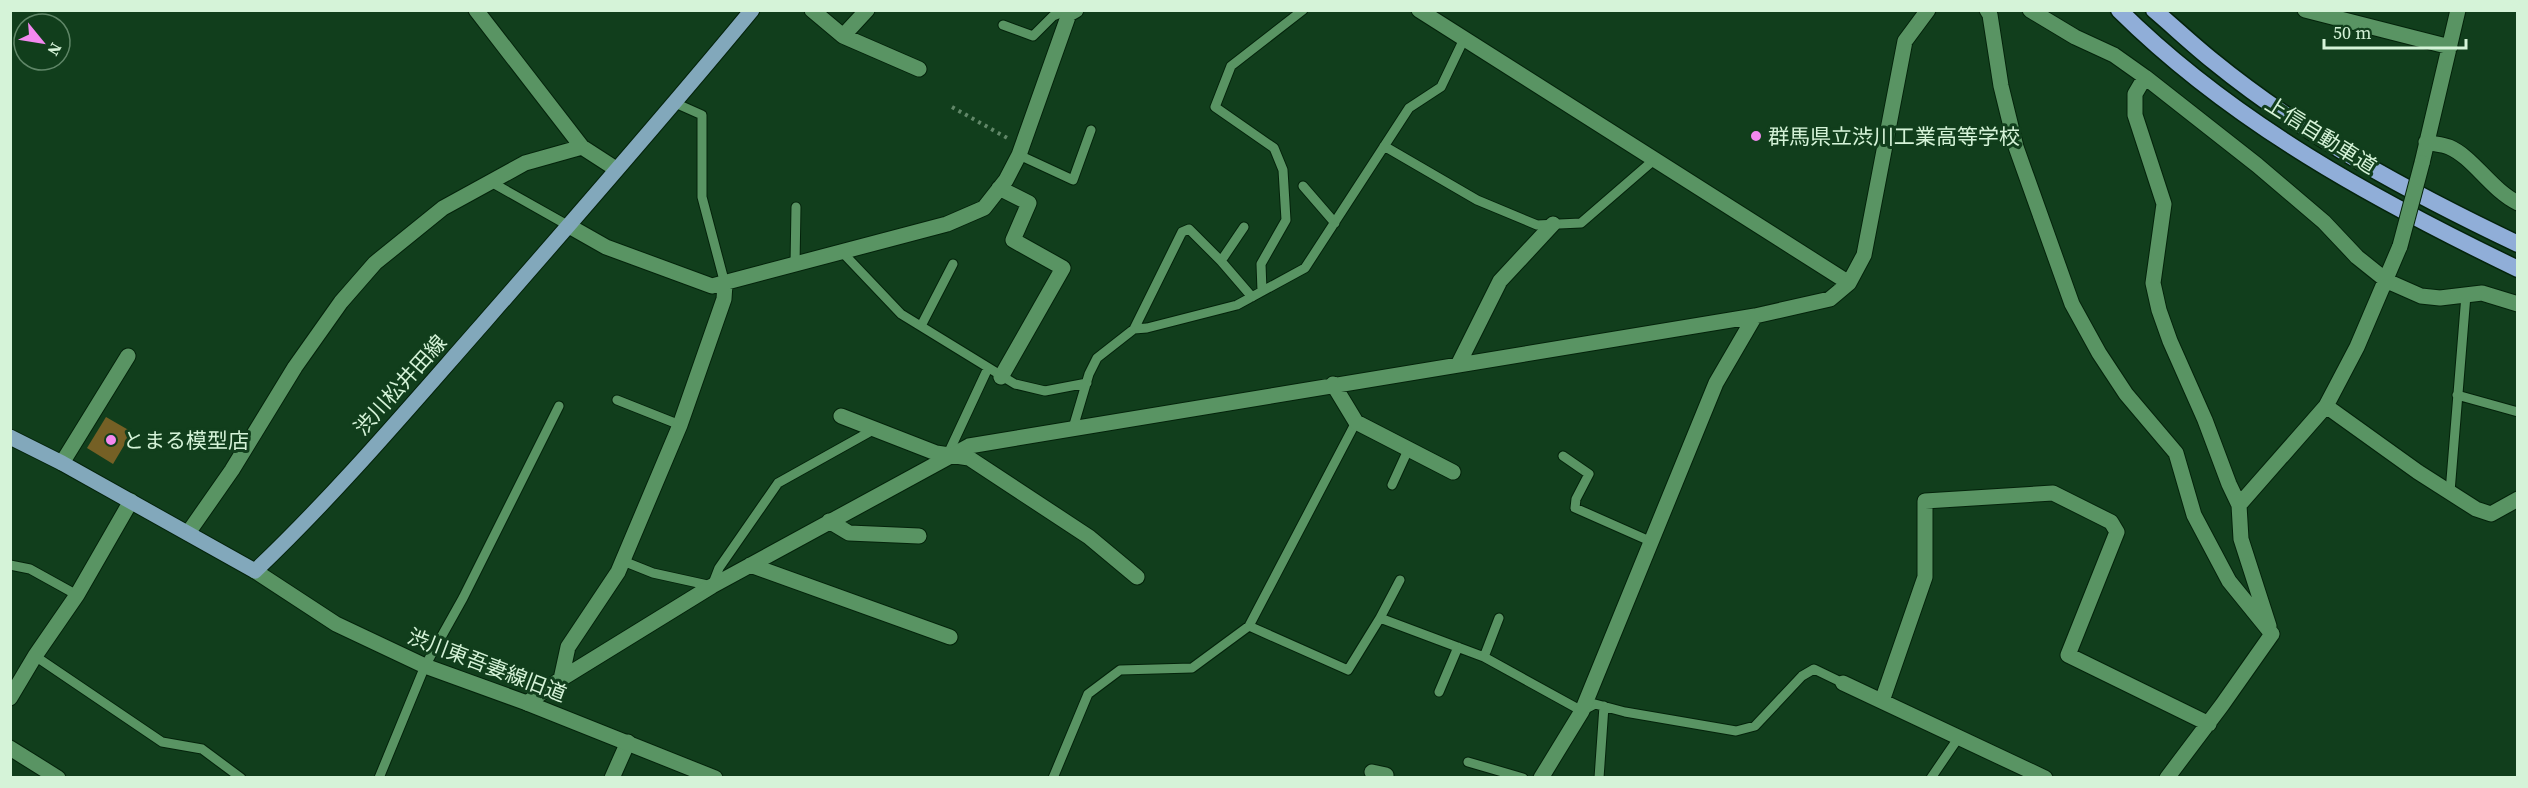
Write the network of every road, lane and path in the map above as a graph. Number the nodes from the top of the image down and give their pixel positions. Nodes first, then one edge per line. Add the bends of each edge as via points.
1 (476, 10) edge
2 (752, 10) edge
3 (812, 10) edge
4 (867, 10) edge
5 (1068, 10) edge
6 (1076, 10) edge
7 (1303, 10) edge
8 (1419, 10) edge
9 (1929, 10) edge
10 (1987, 10) edge
11 (2030, 10) edge
12 (2119, 10) edge
13 (2154, 10) edge
14 (2305, 10) edge
15 (2458, 10) edge
16 (1003, 25) dead end
17 (843, 36) junction
18 (1463, 41) junction
19 (2450, 46) junction
20 (919, 69) dead end
21 (2145, 77) junction
22 (675, 103) junction
23 (952, 107) dead end
24 (1091, 130) dead end
25 (2426, 142) junction
26 (1384, 146) junction
27 (582, 147) junction
28 (1021, 151) junction
29 (1655, 159) junction
30 (616, 169) junction
31 (491, 182) junction
32 (1303, 186) dead end
33 (999, 188) junction
34 (2517, 203) edge
35 (796, 207) dead end
36 (1335, 223) junction
37 (1553, 224) junction
38 (569, 226) junction
39 (1244, 227) dead end
40 (2517, 244) edge
41 (842, 252) junction
42 (1221, 261) junction
43 (953, 264) dead end
44 (795, 265) junction
45 (2517, 270) edge
46 (2387, 281) junction
47 (1849, 283) junction
48 (725, 284) junction
49 (1262, 291) junction
50 (2466, 295) junction
51 (1252, 297) junction
52 (2517, 304) edge
53 (1755, 316) junction
54 (922, 324) junction
55 (1134, 329) junction
56 (128, 356) dead end
57 (1460, 363) junction
58 (988, 368) junction
59 (1001, 377) junction
60 (1087, 383) junction
61 (1333, 384) junction
62 (2457, 395) junction
63 (617, 400) dead end
64 (559, 406) dead end
65 (2326, 406) junction
66 (2517, 412) edge
67 (841, 417) dead end
68 (1356, 422) junction
69 (680, 425) junction
70 (1073, 428) junction
71 (873, 430) junction
72 (10, 437) edge
73 (1408, 450) junction
74 (947, 456) junction
75 (1563, 456) dead end
76 (62, 463) junction
77 (1453, 472) dead end
78 (1392, 485) dead end
79 (2450, 492) junction
80 (2517, 499) edge
81 (131, 501) junction
82 (2240, 506) junction
83 (829, 521) junction
84 (188, 533) junction
85 (919, 536) dead end
86 (1652, 542) junction
87 (623, 561) junction
88 (10, 565) edge
89 (750, 565) junction
90 (255, 571) junction
91 (1137, 577) dead end
92 (1400, 580) dead end
93 (712, 586) junction
94 (77, 595) junction
95 (1380, 618) junction
96 (1499, 618) dead end
97 (1250, 627) junction
98 (2272, 634) junction
99 (950, 637) dead end
100 (1458, 647) junction
101 (34, 656) junction
102 (1484, 657) junction
103 (425, 666) junction
104 (561, 679) junction
105 (1843, 683) joint
106 (1438, 692) dead end
107 (10, 698) edge
108 (1882, 701) junction
109 (527, 703) junction
110 (1604, 706) junction
111 (1582, 711) junction
112 (2209, 724) junction
113 (1959, 737) junction
114 (628, 742) junction
115 (10, 748) edge
116 (1468, 762) dead end
117 (58, 777) edge
118 (241, 777) edge
119 (379, 777) edge
120 (612, 777) edge
121 (715, 777) edge
122 (1053, 777) edge
123 (1523, 777) edge
124 (1541, 777) edge
125 (1599, 777) edge
126 (1931, 777) edge
127 (2044, 777) edge
128 (2167, 777) edge

1 - 27 street
2 - 22 main road, 渋川松井田線
3 - 17 street
4 - 17 street
5 - 16 lane via 1053,16 1033,36
6 - 28 street via 1069,14
7 - 49 lane via 1231,66 1215,107 1274,148 1283,170 1286,220 1261,264
8 - 18 street
9 - 47 street via 1905,41 1864,255
10 - 98 street via 2016,147 2072,304 2126,394 2176,453 2194,515 2229,581
11 - 21 street via 2114,55
12 - 45 highway, 上信自動車道 via 2196,79 2320,165
13 - 40 highway, 上信自動車道 via 2213,62 2283,112 2372,169
14 - 19 street
15 - 19 street
17 - 20 street
18 - 26 lane via 1441,87 1409,108
18 - 29 street
19 - 25 street
21 - 46 street via 2325,222
21 - 82 street via 2135,94 2134,115 2164,204 2153,283 2170,341
22 - 30 main road, 渋川松井田線
22 - 48 lane via 702,115 702,197
23 - 28 path
24 - 28 lane via 1073,180
25 - 34 street via 2449,146 2463,155 2491,184
25 - 46 street, bridge via 2400,246
26 - 36 lane
26 - 37 lane via 1477,200 1537,225
27 - 30 street
27 - 31 street via 525,163
28 - 33 street
29 - 37 lane via 1581,223
29 - 47 street
30 - 38 main road, 渋川松井田線
31 - 38 lane
31 - 84 street via 443,208 375,263 341,302 295,366 232,470
32 - 36 lane
33 - 41 street via 984,207 947,224
33 - 59 street via 1029,203 1013,240 1063,267
35 - 44 lane
36 - 49 lane via 1305,268
37 - 57 street via 1500,281
38 - 48 street via 606,247 712,286
38 - 90 main road, 渋川松井田線 via 301,527
39 - 42 lane
41 - 44 street
41 - 54 lane via 901,314
42 - 51 lane
42 - 55 lane via 1189,229 1182,232
43 - 54 lane
44 - 48 street
46 - 50 street via 2421,296
46 - 65 street
47 - 53 street via 1830,299
48 - 69 street via 724,299
49 - 51 lane
50 - 52 street via 2482,293
50 - 62 lane
51 - 55 lane via 1237,305
53 - 57 street
53 - 86 street via 1716,383
54 - 58 lane
55 - 60 lane via 1097,358
56 - 76 street
57 - 61 street
58 - 59 lane
58 - 74 lane
59 - 60 lane via 1045,391
60 - 70 lane
61 - 68 street
61 - 70 street
62 - 66 lane
62 - 79 lane
63 - 69 lane
64 - 103 lane via 464,598
65 - 79 street
65 - 82 street
67 - 71 street
68 - 73 street
68 - 97 lane
69 - 87 street
70 - 74 street via 969,446
71 - 74 street
71 - 93 lane via 778,483 719,568
72 - 76 main road
73 - 77 street
73 - 78 lane
74 - 83 street
74 - 91 street via 969,458 1089,537
75 - 86 lane via 1589,474 1575,508
76 - 81 main road
79 - 80 street via 2491,514
81 - 84 main road
81 - 94 street
82 - 98 street via 2241,538
83 - 85 street via 849,533
83 - 89 street
84 - 90 main road
86 - 111 street
87 - 93 lane via 653,573
87 - 104 street via 568,647
88 - 94 lane via 30,569
89 - 93 street
89 - 99 street
90 - 103 street, 渋川東吾妻線旧道 via 336,624
92 - 95 lane
93 - 104 street
94 - 101 street
95 - 97 lane via 1348,670
95 - 100 lane
96 - 102 lane
97 - 122 lane via 1192,668 1120,670 1088,694
98 - 112 street
100 - 102 lane
100 - 106 lane
101 - 107 street
101 - 118 lane via 162,742 202,749
102 - 111 lane
103 - 109 street, 渋川東吾妻線旧道
103 - 119 lane
104 - 109 street
105 - 108 street
105 - 110 lane via 1815,669 1802,676 1755,726 1736,731
108 - 112 street via 1925,577 1925,501 2053,493 2110,522 2117,532 2068,655
108 - 113 street
109 - 114 street, 渋川東吾妻線旧道
110 - 111 lane via 1595,704
110 - 125 lane
111 - 124 street
112 - 128 street
113 - 126 lane
113 - 127 street
114 - 120 street
114 - 121 street, 渋川東吾妻線旧道
115 - 117 street
116 - 123 lane

